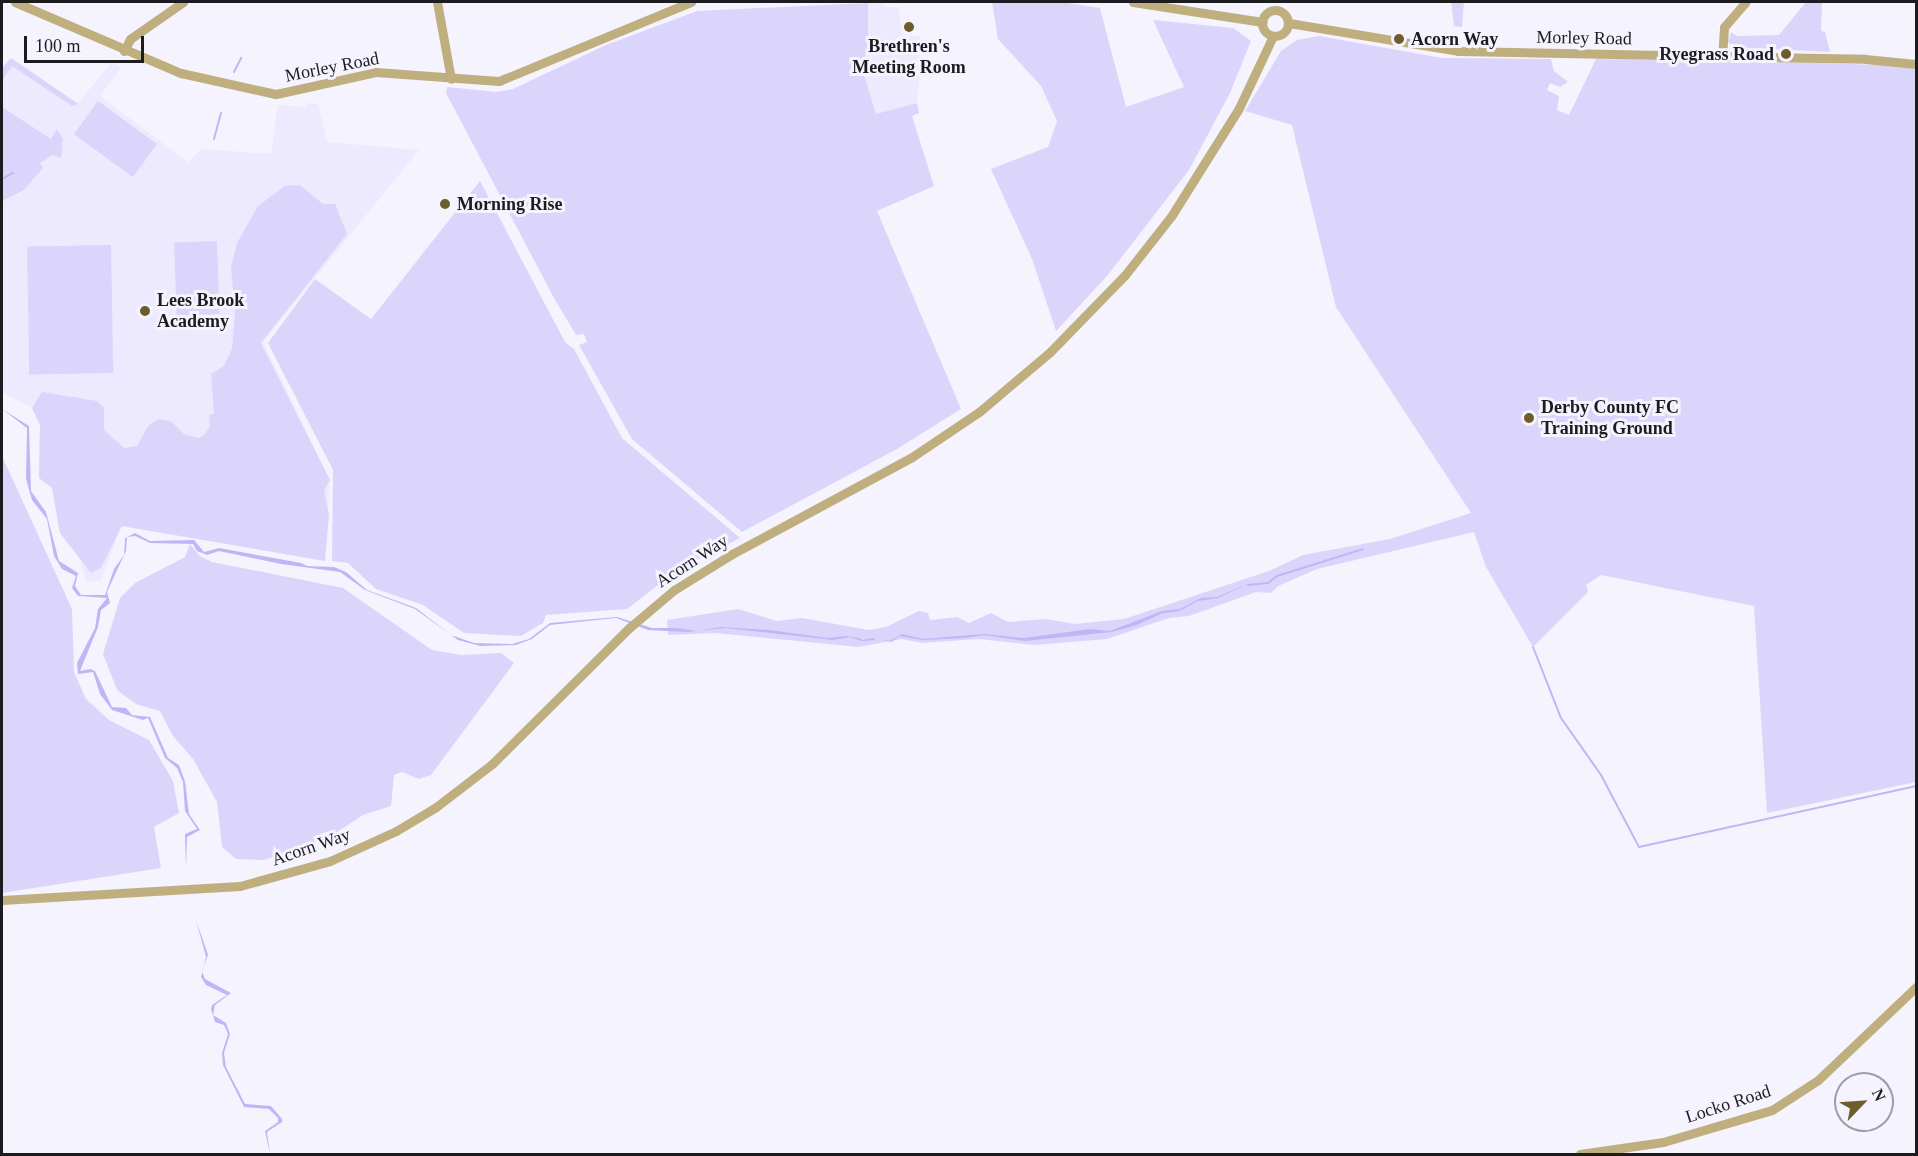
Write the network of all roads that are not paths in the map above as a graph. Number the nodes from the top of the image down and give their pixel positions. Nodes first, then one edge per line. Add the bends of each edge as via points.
1 (15, 2) edge
2 (183, 2) edge
3 (437, 2) edge
4 (691, 2) edge
5 (1133, 2) edge
6 (1742, 3) edge
7 (1278, 6) edge
8 (1262, 22) junction
9 (1289, 23) junction
10 (1273, 36) junction
11 (124, 51) junction
12 (1722, 57) junction
13 (1917, 64) edge
14 (451, 79) junction
15 (2, 900) edge
16 (1917, 987) edge
17 (1580, 1155) edge

1 - 11 street, Morley Road
2 - 11 street via 130,39
3 - 14 street
4 - 14 street, Morley Road via 514,77 483,82
5 - 8 street
6 - 12 street via 1724,27
7 - 8 street
7 - 9 street
8 - 10 street via 1265,32
9 - 10 street via 1281,35
9 - 12 street, Morley Road via 1458,51
10 - 15 street, Acorn Way via 1239,108 1172,215 1125,275 1050,352 979,412 912,457 705,570 633,624 492,764 436,807 352,852 296,873 214,890
11 - 14 street, Morley Road via 181,73 276,94 376,72
12 - 13 street, Morley Road via 1865,59
16 - 17 street, Locko Road via 1818,1080 1772,1110 1663,1142

